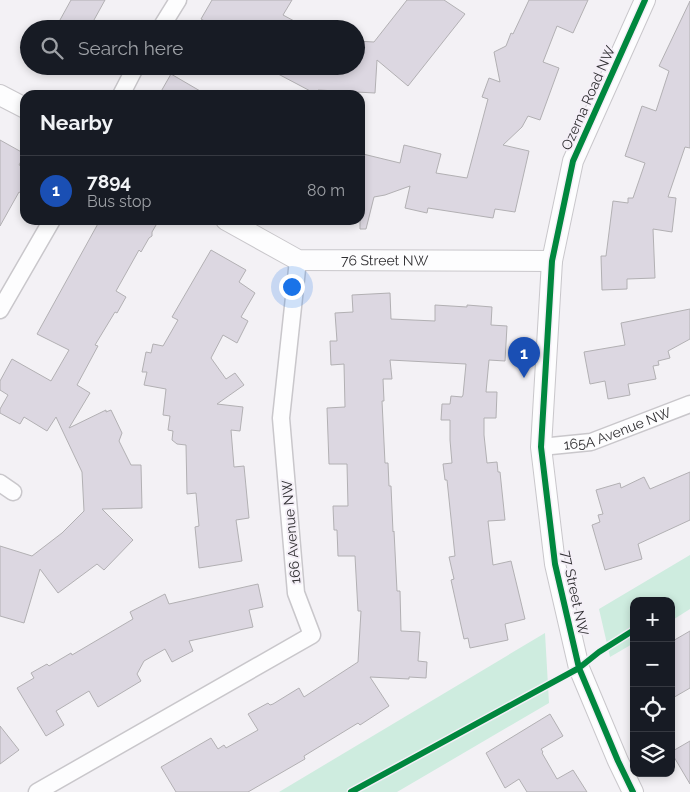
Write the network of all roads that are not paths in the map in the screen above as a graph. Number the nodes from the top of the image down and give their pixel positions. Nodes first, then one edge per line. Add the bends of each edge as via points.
1 (178, 0) edge
2 (644, 0) edge
3 (166, 20) edge
4 (131, 75) edge
5 (124, 90) edge
6 (0, 95) edge
7 (20, 105) edge
8 (49, 225) edge
9 (235, 225) edge
10 (298, 260) junction
11 (552, 262) junction
12 (0, 310) edge
13 (690, 404) edge
14 (542, 447) junction
15 (37, 792) edge
16 (633, 792) edge

1 - 3 street
2 - 11 street, Ozerna Road NW via 573,162
4 - 5 street
6 - 7 street
8 - 12 street
9 - 10 street, 76 Street NW
10 - 11 street, 76 Street NW
10 - 15 street, 166 Avenue NW via 281,418 296,593 312,635
11 - 14 street, Ozerna Road NW
13 - 14 street, 165A Avenue NW via 591,442
14 - 16 street, 77 Street NW via 555,564 579,668

